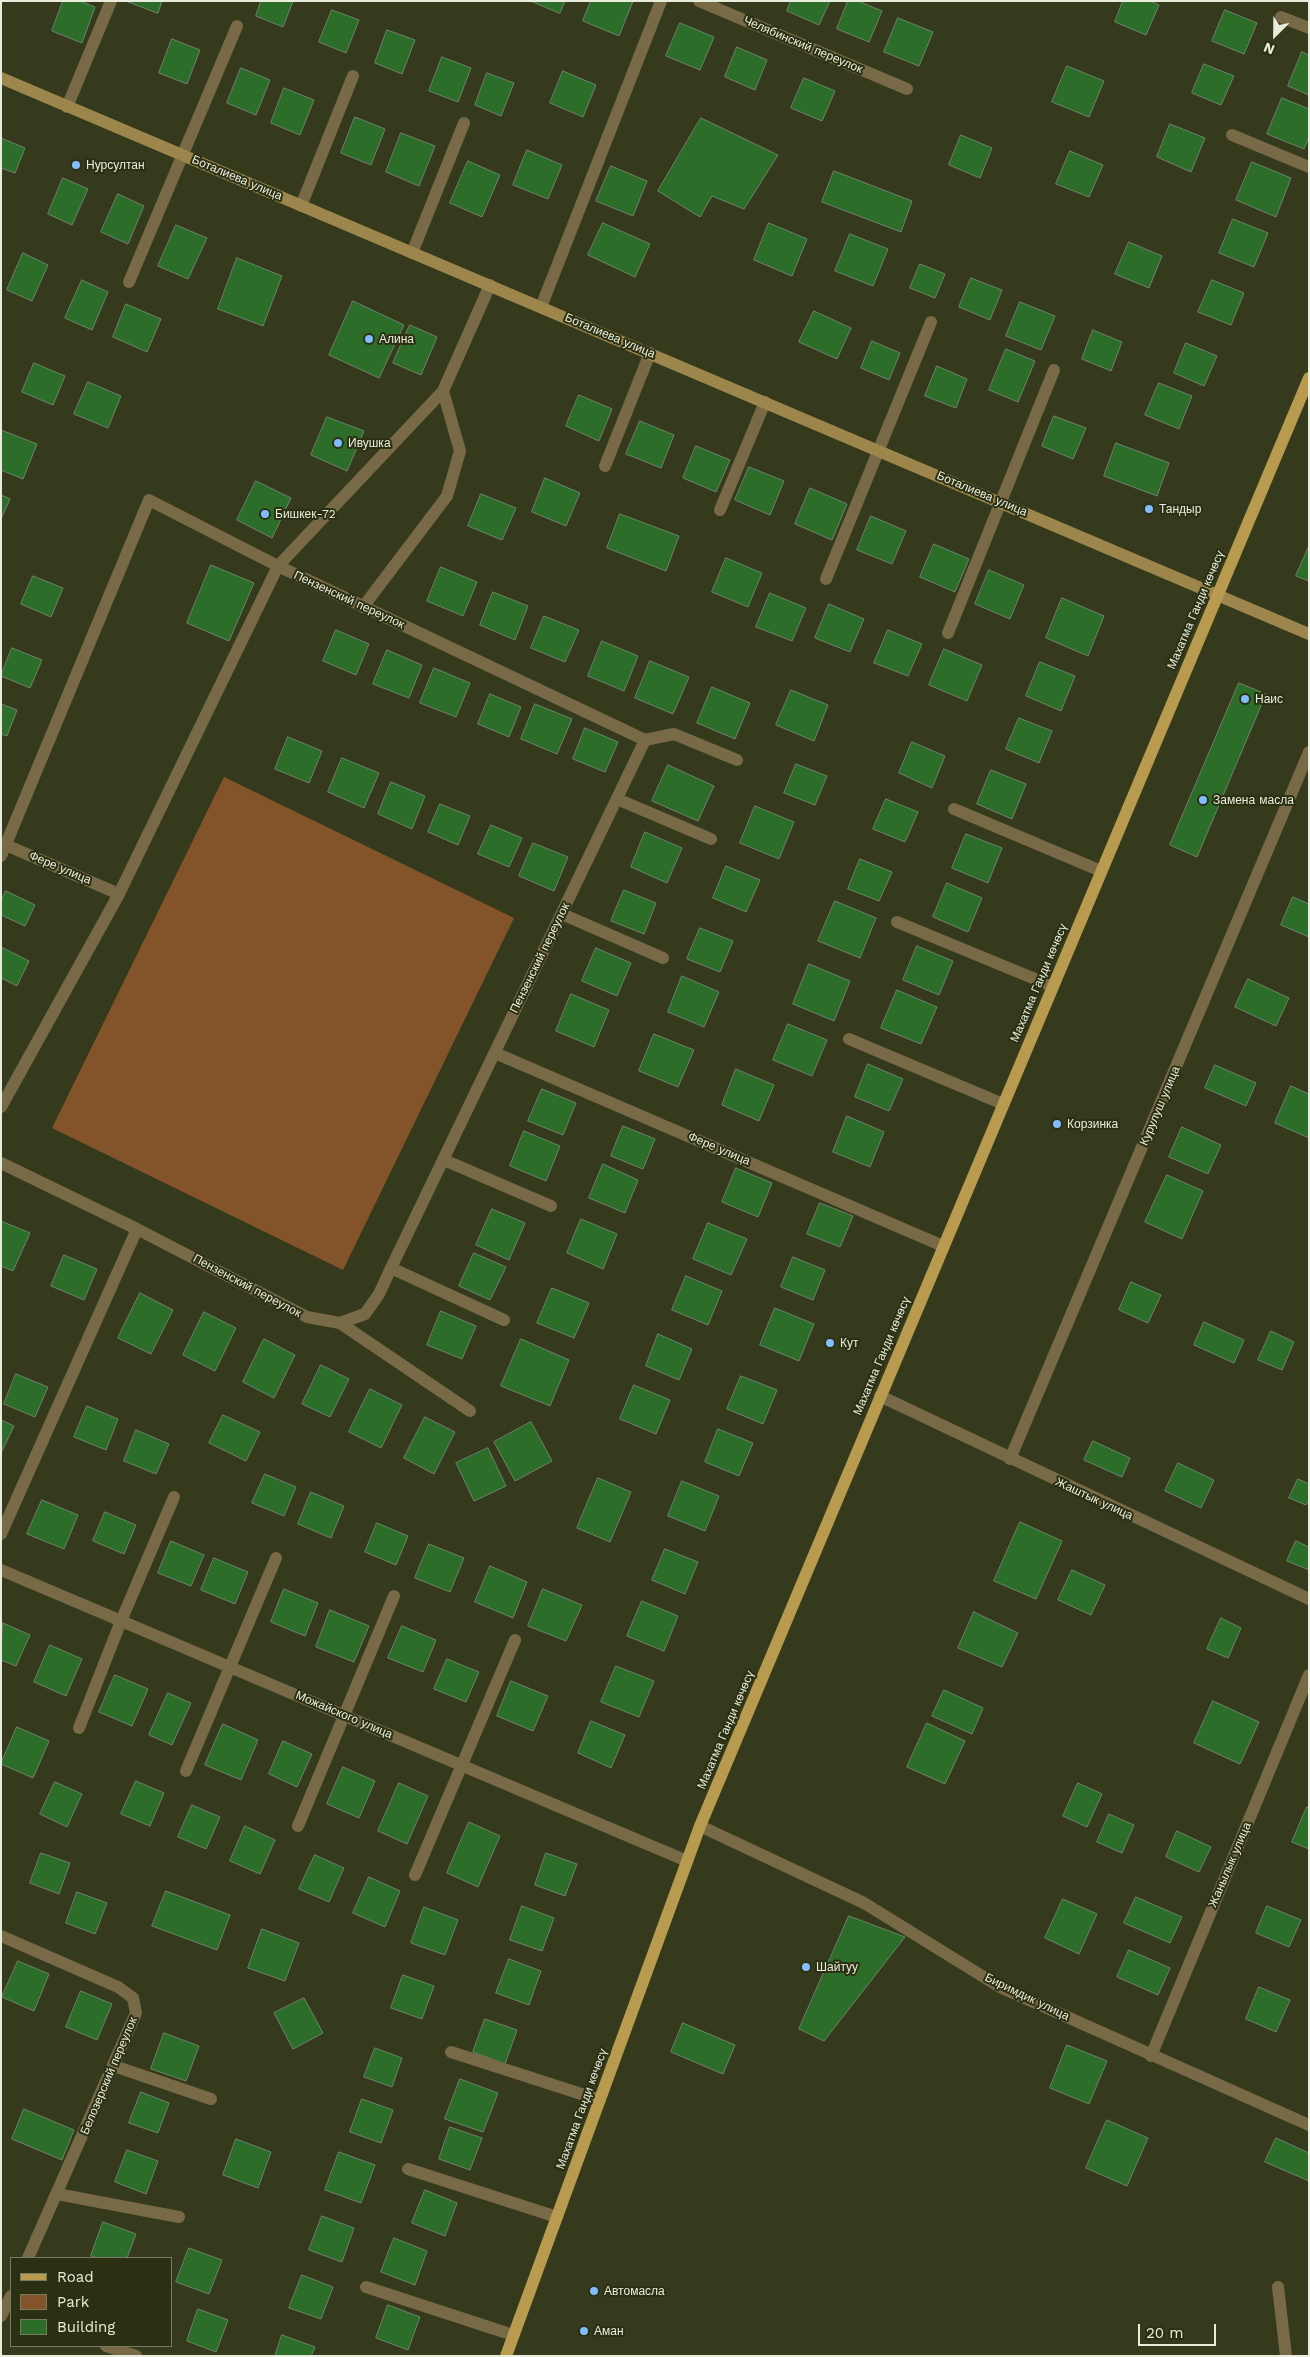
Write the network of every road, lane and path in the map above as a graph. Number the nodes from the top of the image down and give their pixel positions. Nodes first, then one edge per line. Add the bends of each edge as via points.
1 (111, 1) edge
2 (661, 1) edge
3 (699, 1) edge
4 (1281, 17) dead end
5 (237, 26) dead end
6 (1309, 28) edge
7 (353, 76) dead end
8 (1, 78) edge
9 (907, 89) dead end
10 (68, 106) junction
11 (464, 123) dead end
12 (1232, 135) dead end
13 (182, 155) junction
14 (1309, 167) edge
15 (301, 206) junction
16 (412, 253) junction
17 (129, 282) dead end
18 (490, 285) junction
19 (541, 307) junction
20 (931, 322) dead end
21 (650, 353) junction
22 (1054, 370) dead end
23 (1309, 378) edge
24 (443, 391) junction
25 (765, 402) junction
26 (879, 450) junction
27 (605, 466) dead end
28 (1001, 502) junction
29 (720, 510) dead end
30 (278, 566) junction
31 (826, 579) dead end
32 (1218, 594) junction
33 (363, 607) junction
34 (948, 633) dead end
35 (1309, 634) edge
36 (646, 740) junction
37 (1309, 752) edge
38 (737, 760) dead end
39 (617, 799) junction
40 (954, 809) dead end
41 (711, 839) dead end
42 (3, 848) edge
43 (1101, 871) junction
44 (119, 894) junction
45 (562, 914) junction
46 (897, 922) dead end
47 (662, 958) dead end
48 (1052, 986) junction
49 (849, 1039) dead end
50 (495, 1053) junction
51 (1003, 1104) junction
52 (1, 1107) edge
53 (444, 1160) junction
54 (1, 1163) edge
55 (552, 1206) dead end
56 (137, 1229) junction
57 (943, 1246) junction
58 (391, 1268) junction
59 (504, 1320) dead end
60 (340, 1323) junction
61 (880, 1396) junction
62 (470, 1411) dead end
63 (1010, 1460) junction
64 (174, 1497) dead end
65 (1, 1534) edge
66 (276, 1558) dead end
67 (1, 1570) edge
68 (394, 1596) dead end
69 (1309, 1600) edge
70 (121, 1621) junction
71 (515, 1640) dead end
72 (231, 1667) junction
73 (1309, 1674) edge
74 (344, 1715) junction
75 (78, 1728) dead end
76 (462, 1765) junction
77 (186, 1771) dead end
78 (298, 1826) dead end
79 (700, 1826) junction
80 (687, 1861) junction
81 (415, 1874) dead end
82 (1, 1936) edge
83 (452, 2052) dead end
84 (1150, 2056) junction
85 (114, 2066) junction
86 (211, 2099) dead end
87 (600, 2100) junction
88 (1309, 2125) edge
89 (408, 2170) dead end
90 (57, 2194) junction
91 (179, 2217) dead end
92 (557, 2217) junction
93 (28, 2257) edge
94 (366, 2287) dead end
95 (1278, 2288) dead end
96 (10, 2298) edge
97 (4, 2313) edge
98 (513, 2335) junction
99 (109, 2347) edge
100 (136, 2356) edge
101 (506, 2356) edge
102 (1286, 2356) edge

1 - 10 street
2 - 19 street
3 - 9 street, Челябинский переулок
4 - 6 street
5 - 13 street
7 - 15 street
8 - 10 street, Боталиева улица
10 - 13 street, Боталиева улица
11 - 16 street
12 - 14 street
13 - 15 street, Боталиева улица
13 - 17 street
15 - 16 street, Боталиева улица
16 - 18 street, Боталиева улица
18 - 19 street, Боталиева улица
18 - 24 street, Пензенский переулок
19 - 21 street, Боталиева улица
20 - 26 street
21 - 25 street, Боталиева улица
21 - 27 street
22 - 28 street
23 - 32 main road, Махатма Ганди көчөсү
24 - 30 street, Пензенский переулок
24 - 33 street via 460,451 447,496
25 - 26 street, Боталиева улица
25 - 29 street
26 - 28 street, Боталиева улица
26 - 31 street
28 - 32 street, Боталиева улица
28 - 34 street
30 - 33 street, Пензенский переулок
30 - 42 street via 149,500
30 - 44 street, Пензенский переулок
32 - 35 street, Боталиева улица
32 - 43 main road, Махатма Ганди көчөсү
33 - 36 street, Пензенский переулок
36 - 38 street via 674,734
36 - 39 street, Пензенский переулок
37 - 63 street, Курулуш улица
39 - 41 street
39 - 45 street, Пензенский переулок
40 - 43 street
42 - 44 street, Фере улица
43 - 48 main road, Махатма Ганди көчөсү
44 - 52 street, Пензенский переулок
45 - 47 street
45 - 50 street, Пензенский переулок
46 - 48 street
48 - 51 main road, Махатма Ганди көчөсү
49 - 51 street
50 - 53 street, Пензенский переулок
50 - 57 street, Фере улица
51 - 57 main road, Махатма Ганди көчөсү
53 - 55 street
53 - 58 street, Пензенский переулок
54 - 56 street, Пензенский переулок
56 - 60 street, Пензенский переулок via 307,1317
56 - 65 street
57 - 61 main road, Махатма Ганди көчөсү
58 - 59 street
58 - 60 street, Пензенский переулок via 365,1314
60 - 62 street
61 - 63 street, Жаштык улица
61 - 79 main road, Махатма Ганди көчөсү
63 - 69 street, Жаштык улица
64 - 70 street
66 - 72 street
67 - 70 street, Можайского улица
68 - 74 street
70 - 72 street, Можайского улица
70 - 75 street
71 - 76 street
72 - 74 street, Можайского улица
72 - 77 street
73 - 84 street, Жанылык улица
74 - 76 street, Можайского улица
74 - 78 street
76 - 80 street, Можайского улица
76 - 81 street
79 - 80 main road, Махатма Ганди көчөсү
79 - 84 street, Биримдик улица via 864,1903 1000,1986
80 - 87 main road, Махатма Ганди көчөсү
82 - 85 street, Белозерский переулок via 118,1987 133,1998 136,2014
83 - 87 street
84 - 88 street, Биримдик улица
85 - 86 street
85 - 90 street, Белозерский переулок
87 - 92 main road, Махатма Ганди көчөсү
89 - 92 street
90 - 91 street
90 - 93 street, Белозерский переулок
92 - 98 main road, Махатма Ганди көчөсү
94 - 98 street
95 - 102 street
96 - 97 street
98 - 101 main road, Махатма Ганди көчөсү
99 - 100 street

